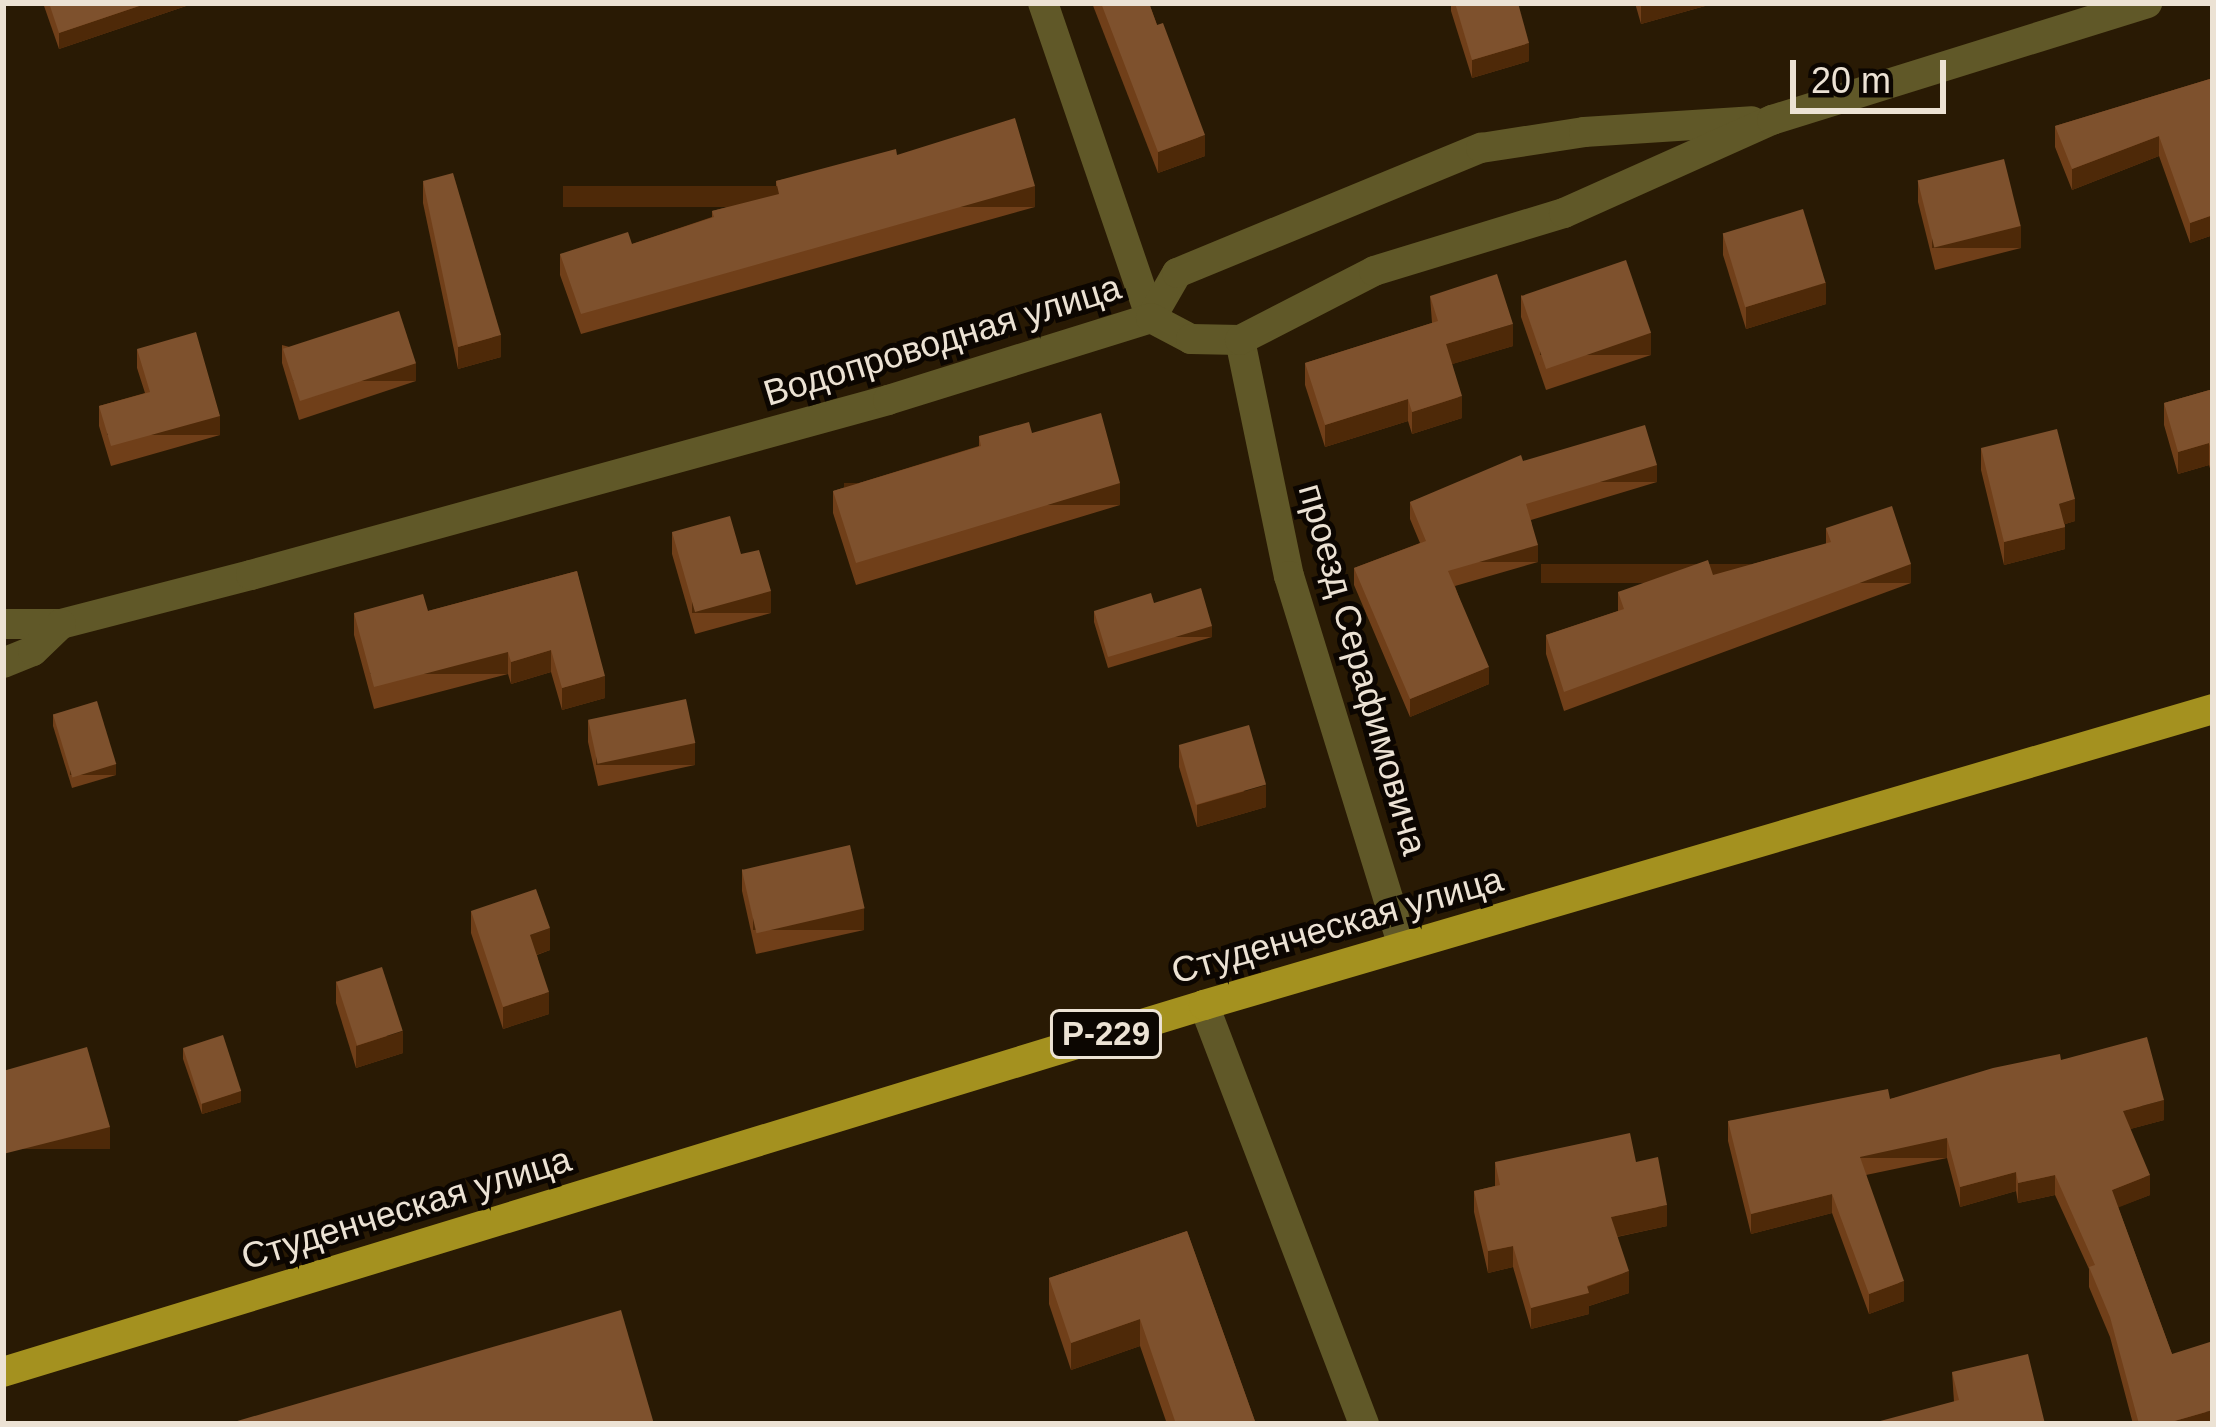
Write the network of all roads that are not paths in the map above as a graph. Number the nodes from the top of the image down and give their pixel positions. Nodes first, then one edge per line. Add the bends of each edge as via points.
1 (1043, 3) edge
2 (2147, 3) edge
3 (1772, 120) junction
4 (1151, 318) junction
5 (1240, 340) junction
6 (3, 624) edge
7 (61, 624) junction
8 (3, 663) edge
9 (2213, 710) edge
10 (1402, 946) junction
11 (1204, 1005) junction
12 (3, 1372) edge
13 (1364, 1424) edge

1 - 4 street
2 - 3 street
3 - 4 street via 1584,132 1481,148 1177,273
3 - 5 street via 1564,213 1374,271
4 - 5 street, Водопроводная улица via 1191,339
4 - 7 street, Водопроводная улица via 888,400
5 - 10 street, проезд Серафимовича via 1289,576
6 - 7 street, Водопроводная улица
7 - 8 street via 33,651
9 - 10 main road, Студенческая улица / Р-229
10 - 11 main road, Студенческая улица / Р-229
11 - 12 main road, Студенческая улица / Р-229
11 - 13 street

